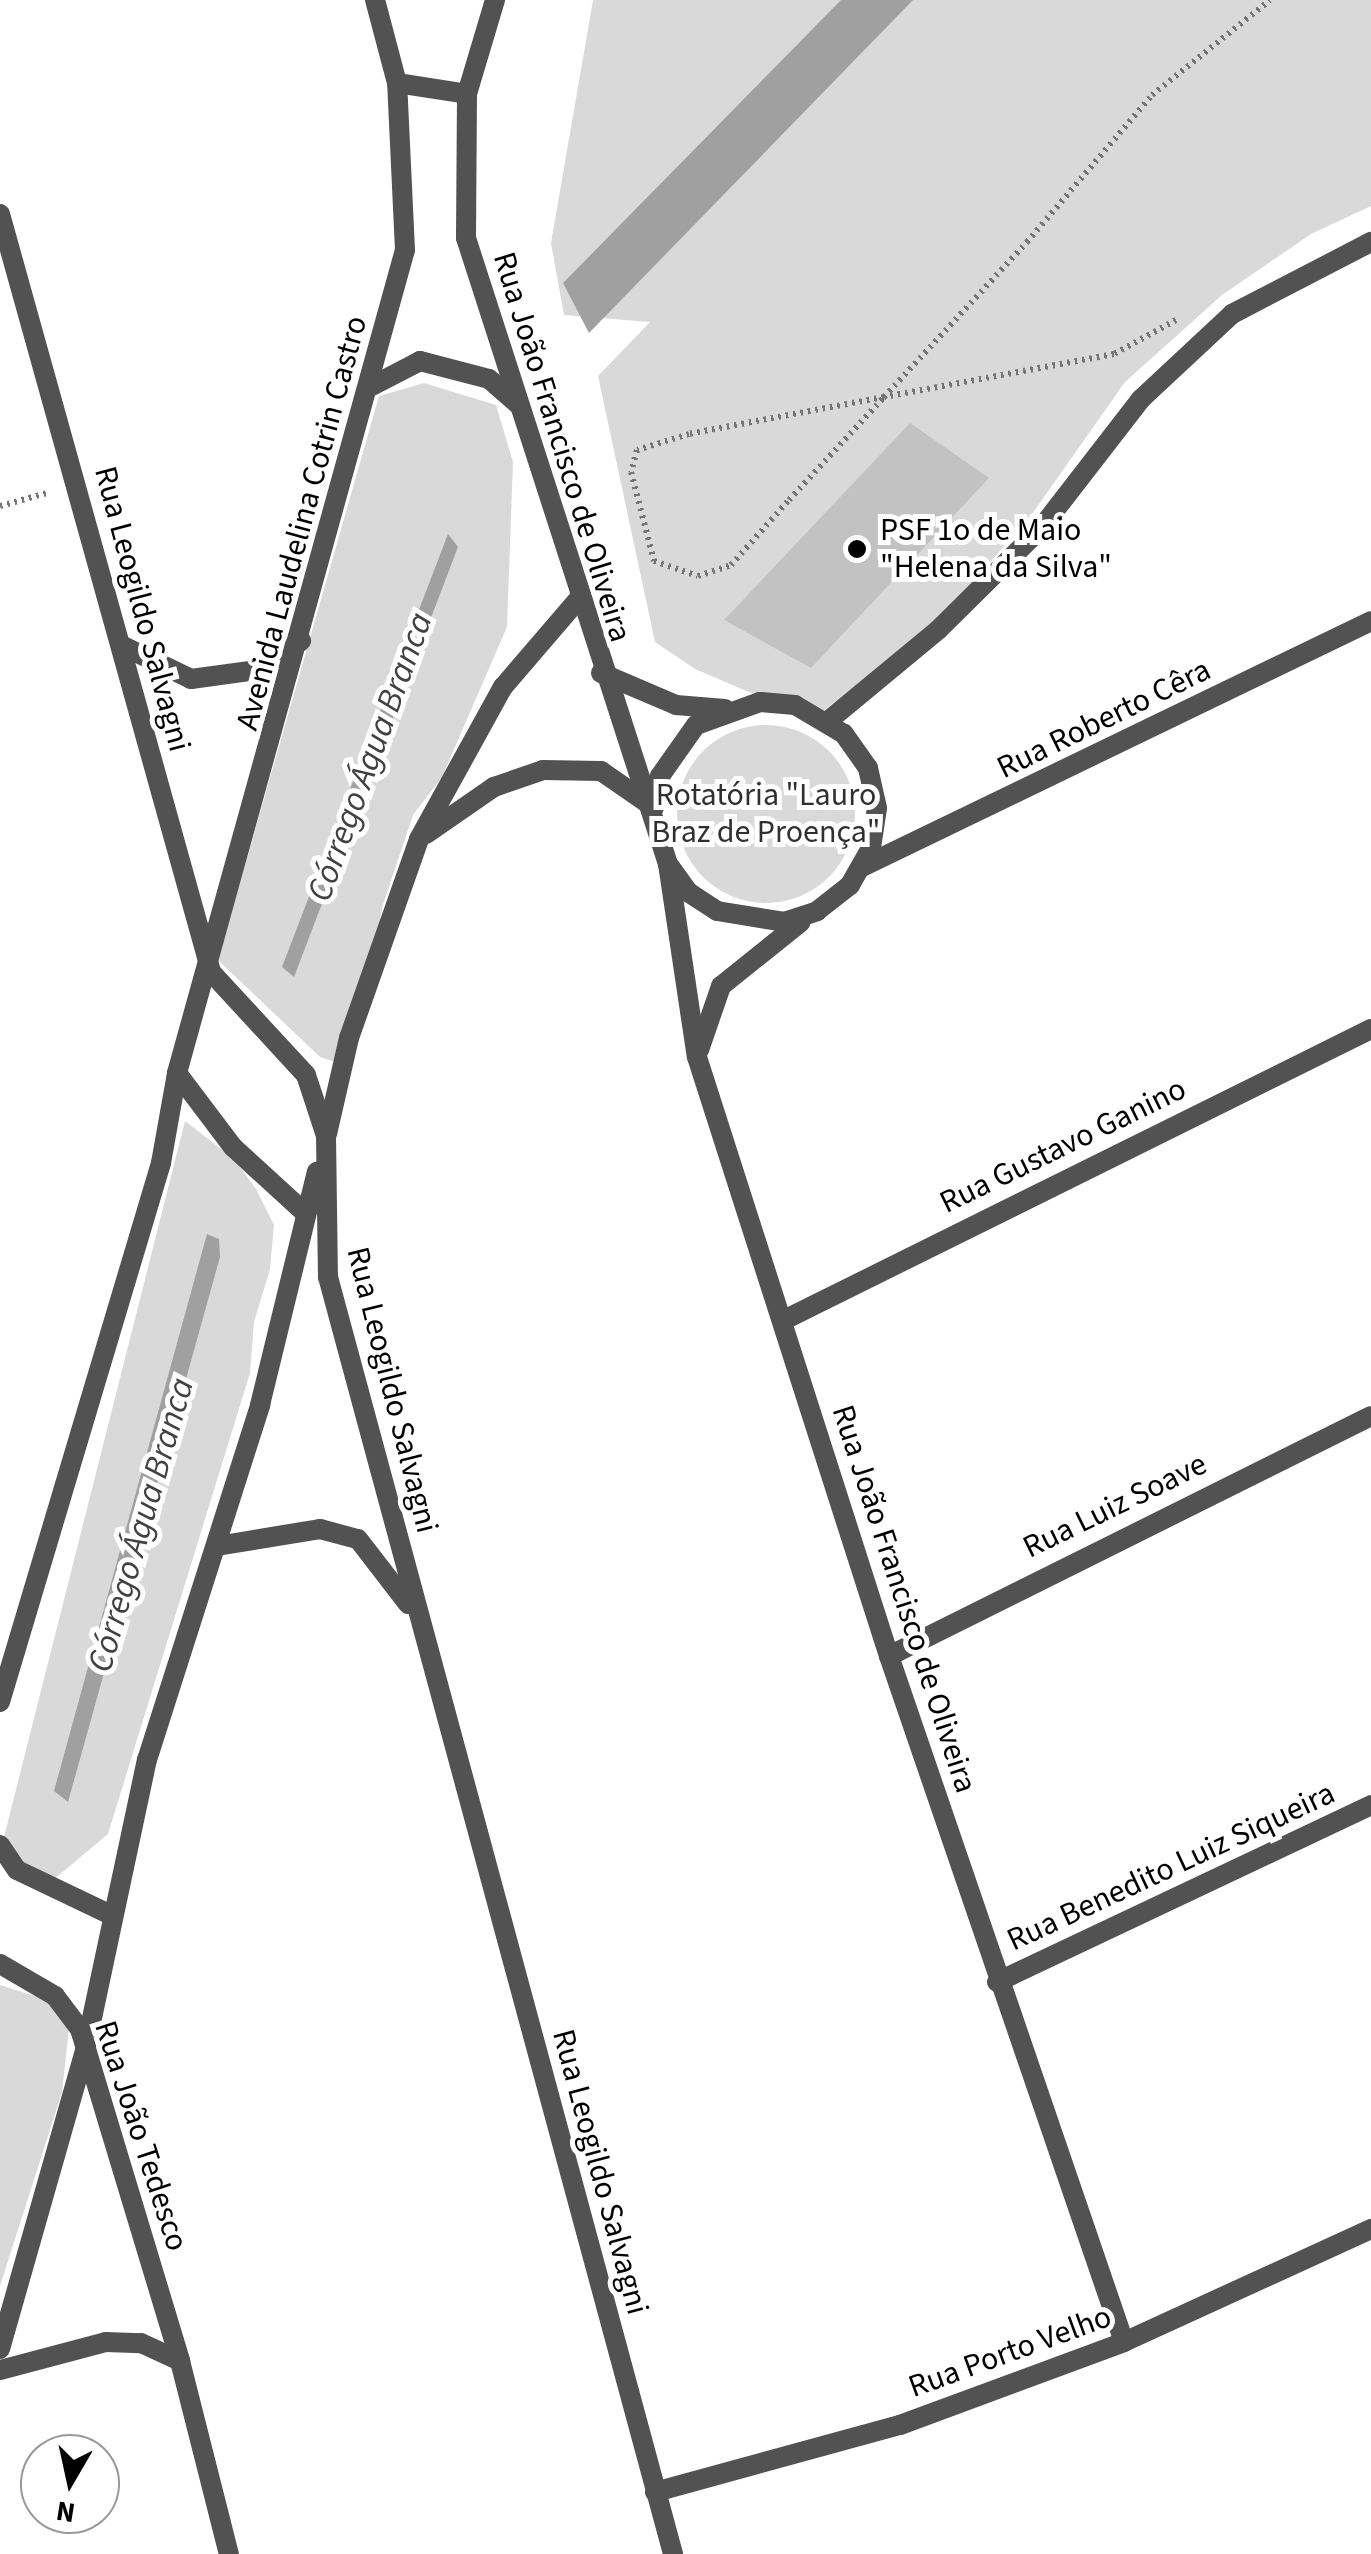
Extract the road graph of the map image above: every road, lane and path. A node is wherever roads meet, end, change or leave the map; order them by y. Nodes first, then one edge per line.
1 (375, 0) edge
2 (478, 0) edge
3 (495, 0) edge
4 (1270, 0) edge
5 (397, 83) junction
6 (467, 94) junction
7 (0, 214) edge
8 (1371, 242) edge
9 (1191, 312) dead end
10 (372, 386) junction
11 (884, 397) junction
12 (521, 407) junction
13 (78, 485) junction
14 (0, 506) edge
15 (580, 596) junction
16 (1371, 620) edge
17 (301, 642) junction
18 (121, 645) junction
19 (601, 673) junction
20 (724, 709) junction
21 (828, 720) junction
22 (654, 808) junction
23 (419, 839) junction
24 (668, 864) junction
25 (862, 867) junction
26 (817, 911) junction
27 (210, 972) junction
28 (1371, 1028) edge
29 (697, 1057) junction
30 (177, 1073) junction
31 (326, 1136) junction
32 (305, 1213) junction
33 (784, 1320) junction
34 (1371, 1416) edge
35 (217, 1546) junction
36 (419, 1622) junction
37 (888, 1656) junction
38 (0, 1702) edge
39 (1371, 1805) edge
40 (0, 1844) edge
41 (108, 1914) junction
42 (0, 1964) edge
43 (998, 1982) junction
44 (86, 2051) junction
45 (1371, 2229) edge
46 (1124, 2342) junction
47 (0, 2349) edge
48 (180, 2361) junction
49 (0, 2370) edge
50 (656, 2492) junction
51 (229, 2554) edge
52 (672, 2554) edge

1 - 5 street
2 - 3 street
3 - 6 street, Rua João Francisco de Oliveira
4 - 11 path
5 - 6 street
5 - 10 street, Avenida Laudelina Cotrin Castro
6 - 12 street, Rua João Francisco de Oliveira
7 - 13 street, Rua Leogildo Salvagni
8 - 21 street
9 - 11 path
10 - 12 street
10 - 17 street, Avenida Laudelina Cotrin Castro
11 - 11 path
12 - 15 street, Rua João Francisco de Oliveira
13 - 14 path
13 - 18 street, Rua Leogildo Salvagni
15 - 19 street, Rua João Francisco de Oliveira
15 - 23 street
16 - 25 street, Rua Roberto Cêra
17 - 18 street
17 - 27 street, Avenida Laudelina Cotrin Castro
18 - 27 street, Rua Leogildo Salvagni
19 - 20 street
19 - 22 street, Rua João Francisco de Oliveira
20 - 21 street
20 - 22 street
21 - 25 street
22 - 23 street
22 - 24 street
23 - 31 street
24 - 26 street
24 - 29 street, Rua João Francisco de Oliveira
25 - 26 street
26 - 29 street
27 - 30 street, Avenida Laudelina Cotrin Castro
27 - 31 street, Rua Leogildo Salvagni
28 - 33 street, Rua Gustavo Ganino
29 - 33 street, Rua João Francisco de Oliveira
30 - 32 street
30 - 38 street, Avenida Laudelina Cotrin Castro
31 - 32 street
31 - 36 street, Rua Leogildo Salvagni
32 - 35 street
33 - 37 street, Rua João Francisco de Oliveira
34 - 37 street, Rua Luiz Soave
35 - 36 street
35 - 41 street
36 - 50 street, Rua Leogildo Salvagni
37 - 43 street, Rua João Francisco de Oliveira
39 - 43 street, Rua Benedito Luiz Siqueira
40 - 41 street
41 - 44 street
42 - 44 street, Rua João Tedesco
43 - 46 street, Rua João Francisco de Oliveira
44 - 47 street
44 - 48 street, Rua João Tedesco
45 - 46 street, Rua Porto Velho
46 - 50 street, Rua Porto Velho
48 - 49 street
48 - 51 street, Rua João Tedesco
50 - 52 street, Rua Leogildo Salvagni

